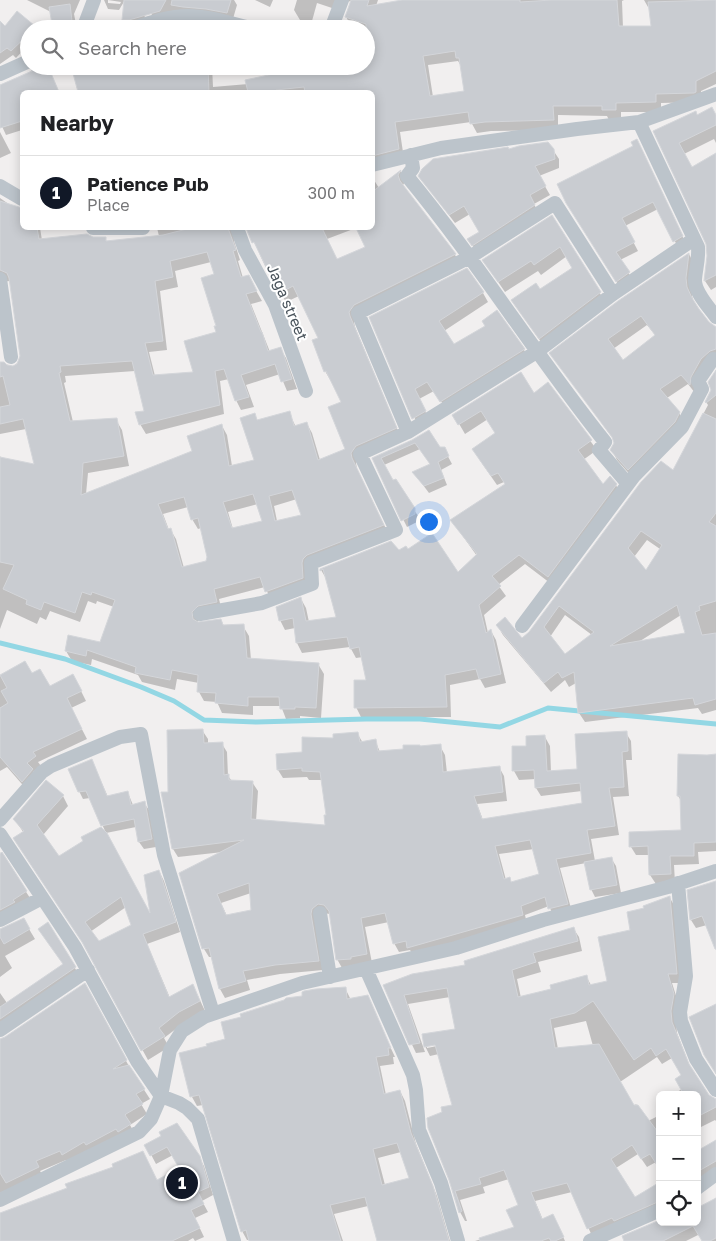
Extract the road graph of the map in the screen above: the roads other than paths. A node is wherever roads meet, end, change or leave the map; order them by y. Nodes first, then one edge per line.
1 (94, 0) edge
2 (342, 0) edge
3 (86, 20) edge
4 (160, 20) edge
5 (214, 20) edge
6 (334, 20) edge
7 (20, 65) edge
8 (0, 74) edge
9 (716, 94) edge
10 (639, 122) junction
11 (411, 155) junction
12 (375, 164) edge
13 (0, 186) edge
14 (20, 198) edge
15 (238, 230) edge
16 (694, 239) junction
17 (470, 257) junction
18 (0, 279) edge
19 (613, 294) junction
20 (716, 317) edge
21 (538, 351) junction
22 (11, 357) dead end
23 (716, 360) edge
24 (306, 391) dead end
25 (408, 432) junction
26 (628, 484) junction
27 (200, 614) dead end
28 (522, 626) dead end
29 (0, 820) edge
30 (0, 834) edge
31 (716, 871) edge
32 (678, 883) junction
33 (42, 898) junction
34 (320, 913) dead end
35 (0, 920) edge
36 (366, 969) junction
37 (88, 970) junction
38 (330, 977) junction
39 (213, 1013) junction
40 (0, 1030) edge
41 (716, 1090) edge
42 (161, 1096) junction
43 (716, 1174) edge
44 (701, 1185) edge
45 (0, 1199) edge
46 (656, 1212) edge
47 (234, 1241) edge
48 (458, 1241) edge
49 (590, 1241) edge

1 - 3 street
2 - 6 street
4 - 5 street
7 - 8 street
9 - 10 street
10 - 11 street
10 - 16 street
11 - 12 street
11 - 17 street
13 - 14 street
15 - 24 street, Jaga street
16 - 19 street
16 - 20 street
17 - 19 street
17 - 21 street
17 - 25 street
18 - 22 street
19 - 21 street
21 - 25 street
21 - 26 street
23 - 26 street
25 - 27 street
26 - 28 street
29 - 39 street
30 - 33 street
31 - 32 street
32 - 36 street
32 - 41 street
33 - 35 street
33 - 37 street
34 - 38 street
36 - 38 street
36 - 48 street
37 - 40 street
37 - 42 street
38 - 39 street
39 - 42 street
42 - 45 street
42 - 47 street
43 - 44 street
46 - 49 street

